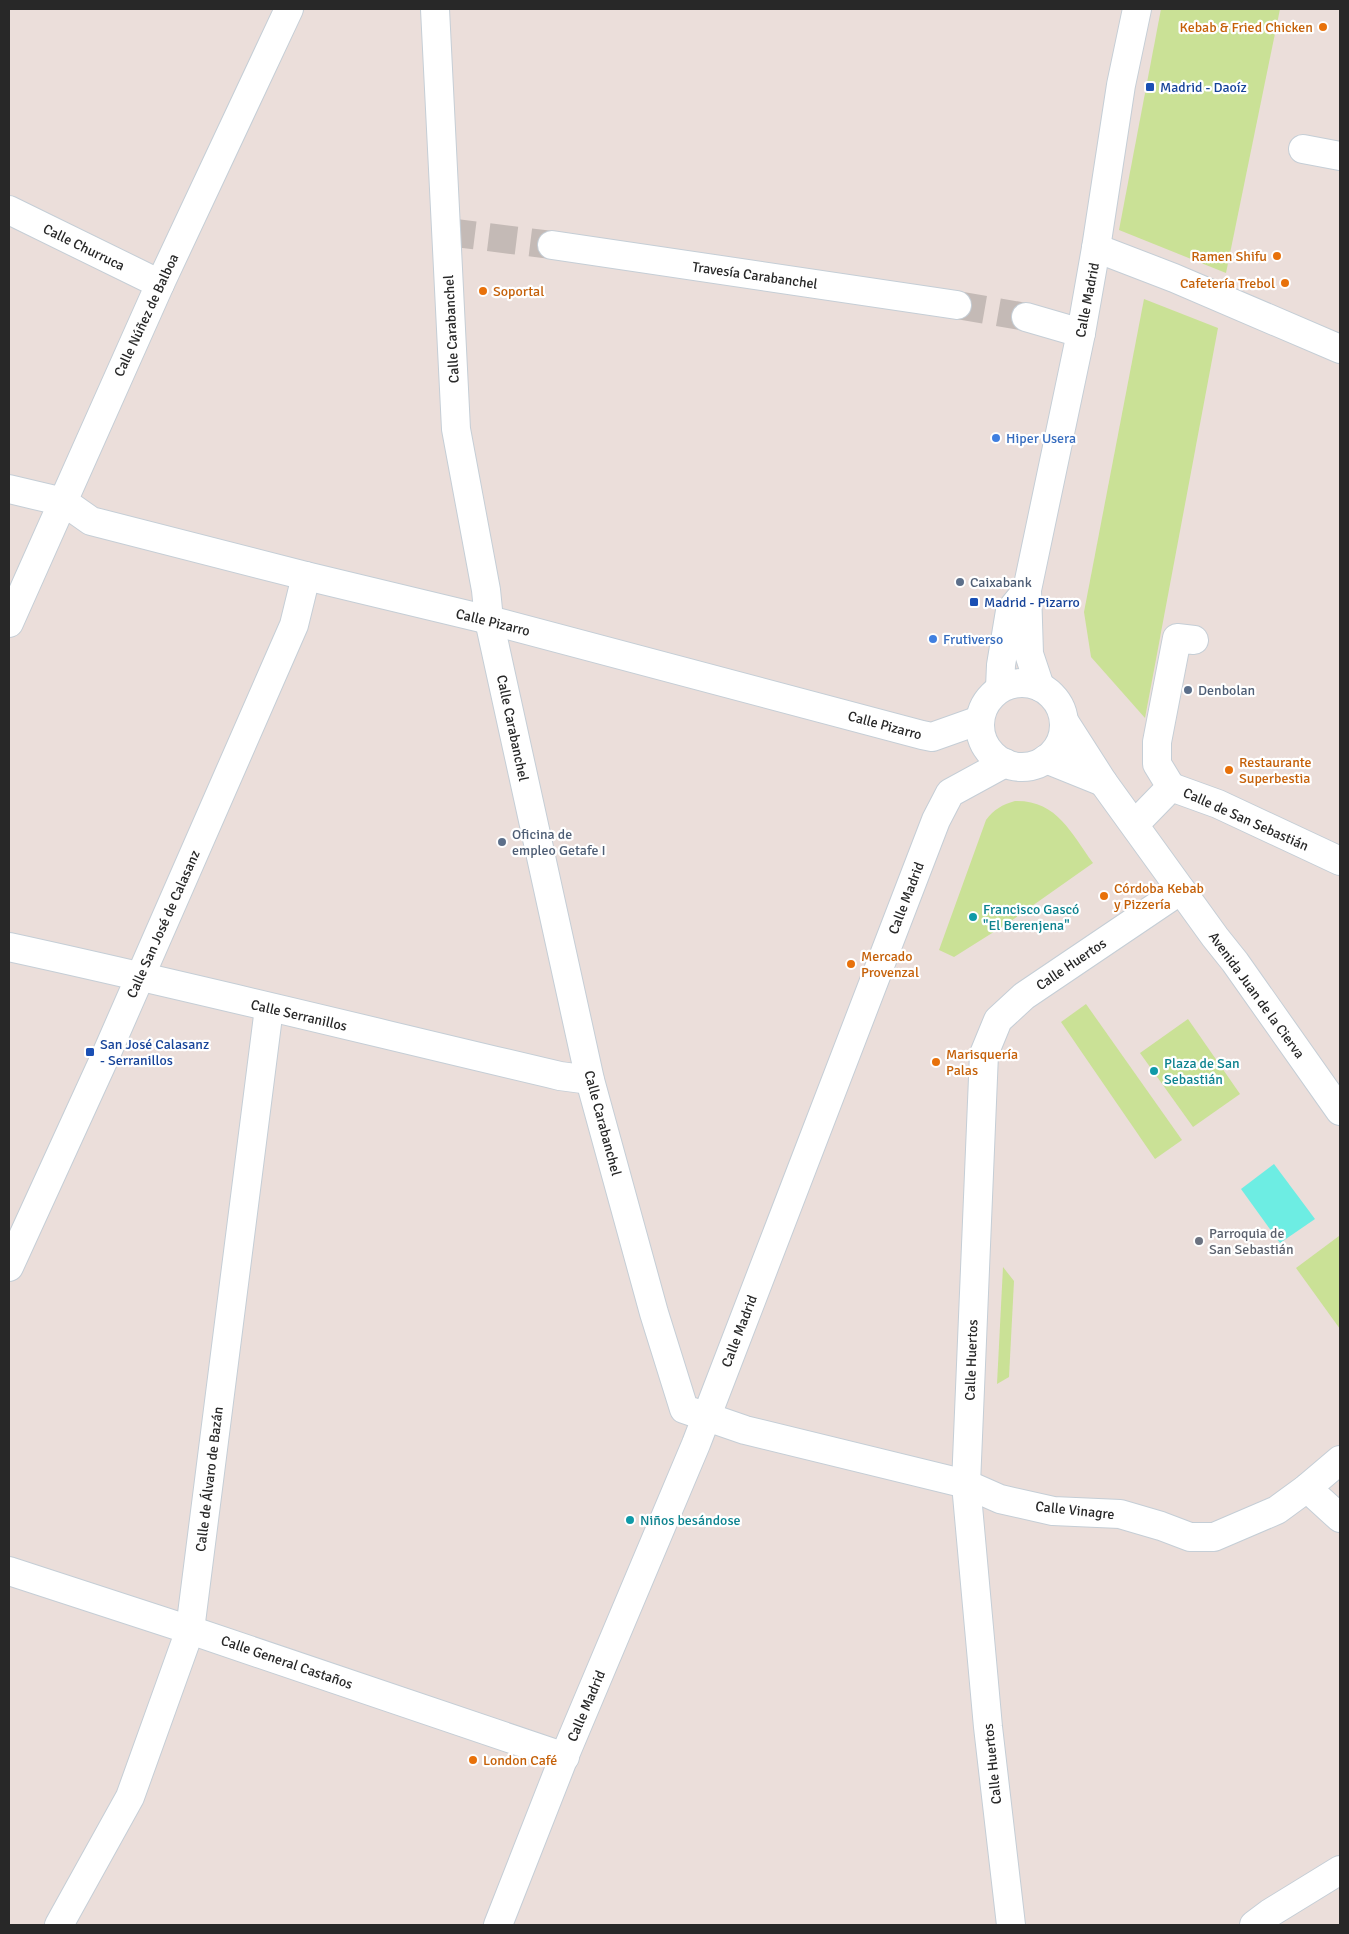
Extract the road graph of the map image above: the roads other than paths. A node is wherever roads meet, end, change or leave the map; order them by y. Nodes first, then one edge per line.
1 (289, 9) edge
2 (435, 9) edge
3 (1137, 9) edge
4 (1304, 149) dead end
5 (1340, 156) edge
6 (9, 210) edge
7 (552, 245) tunnel mouth
8 (1096, 248) junction
9 (160, 284) junction
10 (957, 305) tunnel mouth
11 (1026, 317) tunnel mouth
12 (1081, 333) junction
13 (1340, 349) edge
14 (9, 489) edge
15 (64, 502) junction
16 (306, 576) junction
17 (1027, 590) junction
18 (489, 620) junction
19 (9, 623) edge
20 (1194, 640) dead end
21 (1040, 687) junction
22 (1000, 688) junction
23 (980, 720) junction
24 (1064, 721) junction
25 (1046, 759) junction
26 (1005, 763) junction
27 (1103, 782) junction
28 (1172, 787) junction
29 (1135, 824) junction
30 (1340, 861) edge
31 (1181, 890) junction
32 (9, 947) edge
33 (141, 975) junction
34 (269, 1008) junction
35 (590, 1080) junction
36 (1340, 1111) edge
37 (9, 1267) edge
38 (706, 1416) junction
39 (1340, 1460) edge
40 (966, 1484) junction
41 (1307, 1488) junction
42 (1340, 1518) edge
43 (9, 1571) edge
44 (190, 1630) junction
45 (565, 1757) junction
46 (1340, 1870) edge
47 (59, 1925) edge
48 (498, 1925) edge
49 (1011, 1925) edge
50 (1254, 1925) edge

1 - 9 street, Calle Núñez de Balboa
2 - 18 street, Calle Carabanchel
3 - 8 street, Calle Madrid
4 - 5 street
6 - 9 street, Calle Churruca
7 - 10 street, Travesía Carabanchel
8 - 12 street, Calle Madrid
8 - 13 street
9 - 15 street, Calle Núñez de Balboa
11 - 12 street
12 - 17 street, Calle Madrid
14 - 15 street, Calle Pizarro
15 - 16 street, Calle Pizarro
15 - 19 street, Calle Núñez de Balboa
16 - 18 street, Calle Pizarro
16 - 33 street, Calle San José de Calasanz
17 - 21 street, Calle Madrid
17 - 22 street, Calle Madrid
18 - 23 street, Calle Pizarro
18 - 35 street, Calle Carabanchel
20 - 28 street
21 - 22 street
21 - 24 street
22 - 23 street
23 - 26 street
24 - 25 street
24 - 27 street, Avenida Juan de la Cierva
25 - 26 street
25 - 27 street
26 - 38 street, Calle Madrid
27 - 29 street, Avenida Juan de la Cierva
28 - 29 street, Calle de San Sebastián
28 - 30 street, Calle de San Sebastián
29 - 31 street, Avenida Juan de la Cierva
31 - 36 street, Avenida Juan de la Cierva
31 - 40 street, Calle Huertos
32 - 33 street, Calle Serranillos
33 - 34 street, Calle Serranillos
33 - 37 street, Calle San José de Calasanz
34 - 35 street, Calle Serranillos
34 - 44 street, Calle de Álvaro de Bazán
35 - 38 street, Calle Carabanchel
38 - 40 street, Calle Vinagre
38 - 45 street, Calle Madrid
39 - 41 street, Calle Vinagre
40 - 41 street, Calle Vinagre
40 - 49 street, Calle Huertos
41 - 42 street
43 - 44 street, Calle General Castaños
44 - 45 street, Calle General Castaños
44 - 47 street, Calle de Álvaro de Bazán
45 - 48 street, Calle Madrid
46 - 50 street

